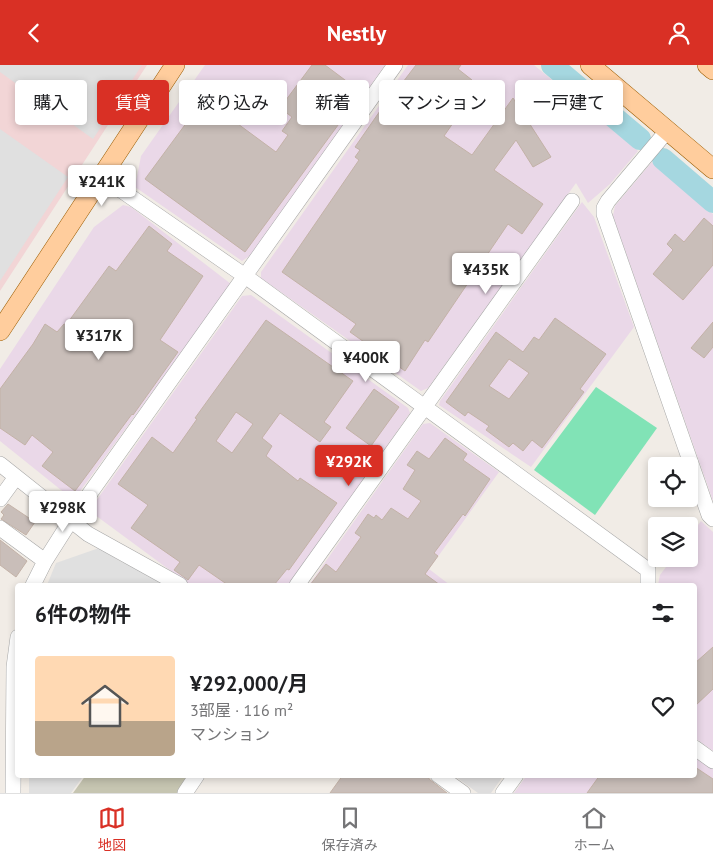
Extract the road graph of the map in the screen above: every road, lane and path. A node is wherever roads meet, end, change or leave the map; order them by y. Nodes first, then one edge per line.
1 (175, 65) edge
2 (395, 65) edge
3 (590, 65) edge
4 (707, 65) edge
5 (713, 70) edge
6 (667, 131) junction
7 (713, 169) edge
8 (102, 177) junction
9 (572, 201) dead end
10 (244, 276) junction
11 (0, 331) edge
12 (425, 407) junction
13 (0, 464) edge
14 (16, 477) junction
15 (0, 499) edge
16 (713, 519) edge
17 (70, 520) junction
18 (0, 528) edge
19 (45, 561) junction
20 (34, 583) edge
21 (177, 583) edge
22 (298, 583) edge
23 (648, 583) edge
24 (15, 660) edge
25 (697, 749) edge
26 (713, 761) edge
27 (196, 778) edge
28 (442, 778) edge
29 (514, 778) edge
30 (14, 793) edge
31 (184, 793) edge
32 (463, 793) edge
33 (503, 793) edge

1 - 8 main road
2 - 10 street
3 - 6 main road
4 - 5 main road
6 - 7 main road
6 - 16 street
8 - 10 street
8 - 11 main road
9 - 12 street
10 - 12 street
10 - 17 street
12 - 22 street
12 - 23 street
13 - 14 street
14 - 15 street
14 - 17 street
17 - 19 street
17 - 21 street
18 - 19 street
19 - 20 street
24 - 30 street
25 - 26 street
27 - 31 street
28 - 32 street
29 - 33 street

